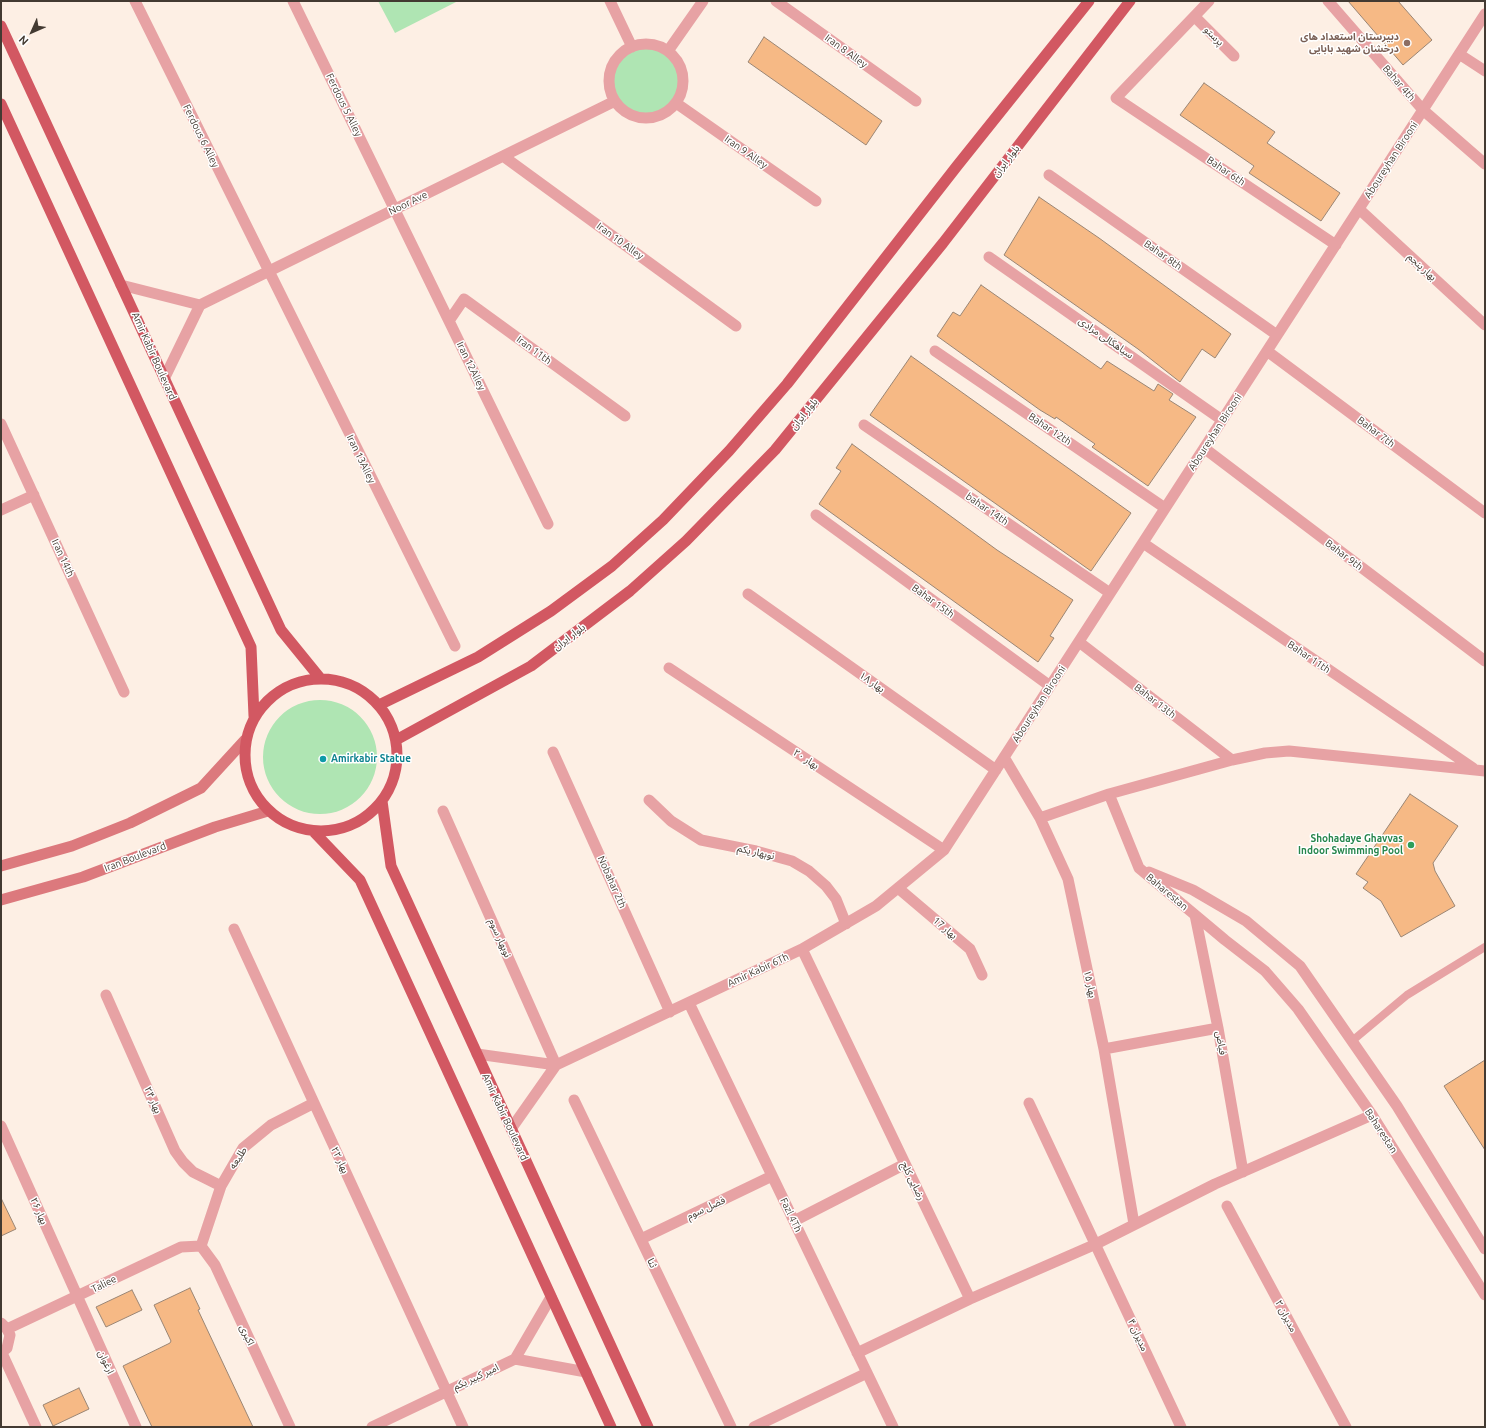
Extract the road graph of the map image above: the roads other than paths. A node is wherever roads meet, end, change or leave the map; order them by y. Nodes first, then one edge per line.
1 (135, 1) edge
2 (293, 1) edge
3 (610, 1) edge
4 (703, 1) edge
5 (776, 1) edge
6 (1089, 1) edge
7 (1130, 1) edge
8 (1209, 1) edge
9 (1328, 1) edge
10 (1485, 14) edge
11 (1195, 17) junction
12 (1, 26) edge
13 (632, 47) junction
14 (668, 51) junction
15 (1459, 54) junction
16 (1234, 56) dead end
17 (1485, 71) edge
18 (615, 101) junction
19 (916, 102) dead end
20 (676, 103) junction
21 (1, 104) edge
22 (1423, 110) junction
23 (504, 156) junction
24 (1485, 164) edge
25 (1049, 175) dead end
26 (816, 201) dead end
27 (1359, 209) junction
28 (395, 210) junction
29 (1336, 244) junction
30 (989, 257) dead end
31 (268, 272) junction
32 (121, 285) junction
33 (200, 305) junction
34 (449, 321) junction
35 (1485, 325) edge
36 (736, 326) dead end
37 (1277, 335) junction
38 (935, 351) dead end
39 (1267, 351) junction
40 (164, 379) junction
41 (625, 416) dead end
42 (1222, 420) junction
43 (1, 424) edge
44 (864, 425) dead end
45 (1204, 448) junction
46 (34, 495) junction
47 (1165, 508) junction
48 (1, 510) edge
49 (1485, 513) edge
50 (816, 515) dead end
51 (548, 524) dead end
52 (1143, 543) junction
53 (1110, 593) junction
54 (748, 594) dead end
55 (1078, 642) junction
56 (455, 646) dead end
57 (1485, 661) edge
58 (669, 668) dead end
59 (320, 678) junction
60 (1050, 686) junction
61 (124, 692) dead end
62 (379, 705) junction
63 (254, 716) junction
64 (245, 740) junction
65 (396, 740) junction
66 (553, 752) dead end
67 (1004, 757) junction
68 (1232, 760) junction
69 (996, 770) junction
70 (1480, 771) edge
71 (1109, 794) junction
72 (649, 800) dead end
73 (382, 802) junction
74 (268, 811) junction
75 (443, 811) dead end
76 (1040, 818) junction
77 (314, 832) junction
78 (944, 850) junction
79 (1, 866) edge
80 (1139, 868) junction
81 (898, 888) junction
82 (1, 900) edge
83 (1195, 915) junction
84 (846, 924) junction
85 (234, 929) dead end
86 (1485, 947) edge
87 (802, 949) junction
88 (982, 975) dead end
89 (106, 995) dead end
90 (689, 1003) junction
91 (670, 1012) junction
92 (1218, 1028) junction
93 (1352, 1041) junction
94 (1104, 1048) junction
95 (477, 1054) junction
96 (556, 1065) junction
97 (574, 1100) dead end
98 (314, 1104) junction
99 (1029, 1104) dead end
100 (1372, 1115) junction
101 (1, 1126) edge
102 (511, 1129) junction
103 (905, 1164) junction
104 (1244, 1172) junction
105 (772, 1176) junction
106 (222, 1186) junction
107 (1226, 1206) dead end
108 (794, 1221) junction
109 (1134, 1224) junction
110 (640, 1239) junction
111 (1096, 1244) junction
112 (202, 1246) junction
113 (1485, 1249) edge
114 (1485, 1295) edge
115 (76, 1297) junction
116 (551, 1297) junction
117 (970, 1299) junction
118 (4, 1326) edge
119 (1, 1353) edge
120 (857, 1353) junction
121 (515, 1359) junction
122 (586, 1372) junction
123 (867, 1373) junction
124 (447, 1391) junction
125 (36, 1427) edge
126 (136, 1427) edge
127 (290, 1427) edge
128 (372, 1427) edge
129 (463, 1427) edge
130 (611, 1427) edge
131 (648, 1427) edge
132 (731, 1427) edge
133 (754, 1427) edge
134 (892, 1427) edge
135 (1181, 1427) edge
136 (1346, 1427) edge

1 - 31 street, Ferdous 6 Alley
2 - 28 street, Ferdous 5 Alley
3 - 13 street
4 - 14 street
5 - 19 street, Iran 8 Alley
6 - 62 main road
7 - 65 main road, بلوار ایران
8 - 11 street
9 - 22 street, Bahar 4th
10 - 15 street, Aboureyhan Birooni
11 - 16 street, پرستو
11 - 29 street, Bahar 6th
12 - 32 main road, Amir Kabir Boulevard
13 - 14 street
13 - 18 street
14 - 20 street
15 - 17 street
15 - 22 street, Aboureyhan Birooni
18 - 20 street
18 - 23 street, Noor Ave
20 - 26 street, Iran 9 Alley
21 - 63 main road
22 - 24 street, Bahar 4th
22 - 27 street, Aboureyhan Birooni
23 - 28 street, Noor Ave
23 - 36 street, Iran 10 Alley
25 - 37 street, Bahar 8th
27 - 29 street, Aboureyhan Birooni
27 - 35 street, بهار پنجم
28 - 31 street, Noor Ave
28 - 34 street, Iran 12Alley
29 - 37 street, Aboureyhan Birooni
30 - 42 street, سیاهکالی مرادی
31 - 33 street, Noor Ave
31 - 56 street, Iran 13Alley
32 - 33 street
32 - 40 main road, Amir Kabir Boulevard
33 - 40 street
34 - 41 street, Iran 11th
34 - 51 street, Iran 12Alley
37 - 39 street, Aboureyhan Birooni
38 - 47 street, Bahar 12th
39 - 42 street, Aboureyhan Birooni
39 - 49 street, Bahar 7th
40 - 59 main road, Amir Kabir Boulevard
42 - 45 street, Aboureyhan Birooni
43 - 46 street, Iran 14th
44 - 53 street, bahar 14th
45 - 47 street, Aboureyhan Birooni
45 - 57 street, Bahar 9th
46 - 48 street
46 - 61 street, Iran 14th
47 - 52 street, Aboureyhan Birooni
50 - 60 street, Bahar 15th
52 - 53 street, Aboureyhan Birooni
52 - 70 street, Bahar 11th
53 - 55 street, Aboureyhan Birooni
54 - 69 street, بهار ۱۸
55 - 60 street, Aboureyhan Birooni
55 - 68 street, Bahar 13th
58 - 78 street, بهار ۲۰
59 - 62 main road
59 - 63 main road
60 - 67 street, Aboureyhan Birooni
62 - 65 main road
63 - 64 main road
64 - 74 main road
64 - 79 main road
65 - 73 main road
66 - 91 street, Nobahar 2th
67 - 69 street, Aboureyhan Birooni
67 - 76 street, بهار ۱۵
68 - 70 street
68 - 71 street
69 - 78 street, Aboureyhan Birooni
71 - 76 street
71 - 80 street
72 - 84 street, نوبهار یکم
73 - 77 main road
73 - 95 main road, Amir Kabir Boulevard
74 - 77 main road
74 - 82 main road, Iran Boulevard
75 - 96 street, نوبهار سوم
76 - 94 street, بهار ۱۵
77 - 116 main road
78 - 81 street, Amir Kabir 6Th
80 - 83 street, Baharestan
80 - 93 street, Baharestan
81 - 84 street, Amir Kabir 6Th
81 - 88 street, بهار 17
83 - 92 street, فیاض
83 - 100 street, Baharestan
84 - 87 street, Amir Kabir 6Th
85 - 98 street, بهار ۲۲
86 - 93 lane
87 - 90 street, Amir Kabir 6Th
87 - 103 street, رضایی کلج
89 - 106 street, بهار ۲۴
90 - 91 street, Amir Kabir 6Th
90 - 105 street, Fazl 4Th
91 - 96 street, Amir Kabir 6Th
92 - 94 street
92 - 104 street, فیاض
93 - 113 street, Baharestan
94 - 109 street, بهار ۱۵
95 - 96 street
95 - 102 main road, Amir Kabir Boulevard
96 - 102 street
97 - 110 street, ثنا
98 - 106 street, طلیعه
98 - 124 street, بهار ۲۲
99 - 111 street, مدیران ۴
100 - 104 street
100 - 114 street, Baharestan
101 - 115 street, بهار ۲۶
102 - 131 main road, Amir Kabir Boulevard
103 - 108 street
103 - 117 street, رضایی کلج
104 - 109 street
105 - 108 street, Fazl 4Th
105 - 110 street, فضل سوم
106 - 112 street, طلیعه
107 - 136 street, مدیران ۲
108 - 120 street, Fazl 4Th
109 - 111 street
110 - 132 street, ثنا
111 - 117 street
111 - 135 street, مدیران ۴
112 - 115 street, Taliee
112 - 127 street, اکبری
115 - 118 street, Taliee
115 - 126 street, ارغوان
116 - 121 street
116 - 122 main road
117 - 120 street
118 - 119 street
119 - 125 street
120 - 123 street, Fazl 4Th
121 - 122 street
121 - 124 street, امیر کبیر یکم
122 - 130 main road
123 - 133 street
123 - 134 street, Fazl 4Th
124 - 128 street, امیر کبیر یکم
124 - 129 street, بهار ۲۲

